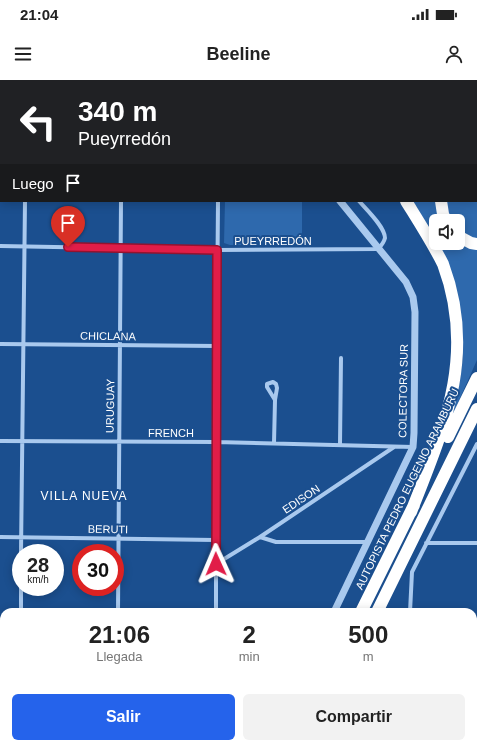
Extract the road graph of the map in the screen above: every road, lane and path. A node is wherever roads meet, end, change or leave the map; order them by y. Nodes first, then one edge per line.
1 (24, 202) edge
2 (121, 202) edge
3 (218, 202) edge
4 (341, 202) edge
5 (360, 202) edge
6 (407, 202) edge
7 (442, 202) edge
8 (443, 214) edge
9 (465, 240) edge
10 (477, 244) edge
11 (0, 246) edge
12 (24, 247) junction
13 (121, 249) junction
14 (378, 249) junction
15 (217, 250) junction
16 (0, 344) edge
17 (23, 344) junction
18 (120, 345) junction
19 (217, 346) junction
20 (341, 358) dead end
21 (477, 378) edge
22 (275, 400) dead end
23 (477, 409) edge
24 (0, 441) edge
25 (22, 441) junction
26 (119, 441) junction
27 (216, 442) junction
28 (274, 443) junction
29 (340, 444) junction
30 (477, 445) edge
31 (394, 447) junction
32 (413, 447) junction
33 (411, 512) junction
34 (0, 537) edge
35 (260, 537) junction
36 (21, 538) junction
37 (118, 538) junction
38 (215, 540) junction
39 (367, 542) junction
40 (426, 543) junction
41 (477, 543) edge
42 (21, 544) edge
43 (216, 564) junction
44 (21, 596) edge
45 (21, 608) edge
46 (118, 608) edge
47 (216, 608) edge
48 (336, 608) edge
49 (363, 608) edge
50 (379, 608) edge
51 (410, 608) edge

1 - 12 street
2 - 13 street, URUGUAY
3 - 15 street
4 - 14 street, COLECTORA SUR
5 - 14 street
6 - 33 highway
7 - 8 highway
9 - 10 highway
11 - 12 street, PUEYRREDÓN
12 - 13 street, PUEYRREDÓN
12 - 17 street
13 - 15 street, PUEYRREDÓN
13 - 18 street, URUGUAY
14 - 15 street, PUEYRREDÓN
14 - 32 street, COLECTORA SUR
15 - 19 street
16 - 17 street, CHICLANA
17 - 18 street, CHICLANA
17 - 25 street
18 - 19 street, CHICLANA
18 - 26 street, URUGUAY
19 - 27 street
20 - 29 street
21 - 33 highway, AUTOPISTA PEDRO EUGENIO ARAMBURU
22 - 28 street
23 - 50 highway
24 - 25 street, FRENCH
25 - 26 street, FRENCH
25 - 36 street
26 - 27 street, FRENCH
26 - 37 street, URUGUAY
27 - 28 street, FRENCH
27 - 38 street
28 - 29 street, FRENCH
29 - 31 street, FRENCH
30 - 40 street
31 - 32 street, FRENCH
31 - 35 street, EDISON
32 - 39 street, COLECTORA SUR
33 - 49 highway, AUTOPISTA PEDRO EUGENIO ARAMBURU
34 - 36 street, BERUTI
35 - 39 street
35 - 43 street, EDISON
36 - 37 street, BERUTI
36 - 42 street
37 - 38 street, BERUTI
37 - 46 street, URUGUAY
38 - 43 street
39 - 48 street, COLECTORA SUR
40 - 41 street
40 - 51 street
43 - 47 street
44 - 45 street

